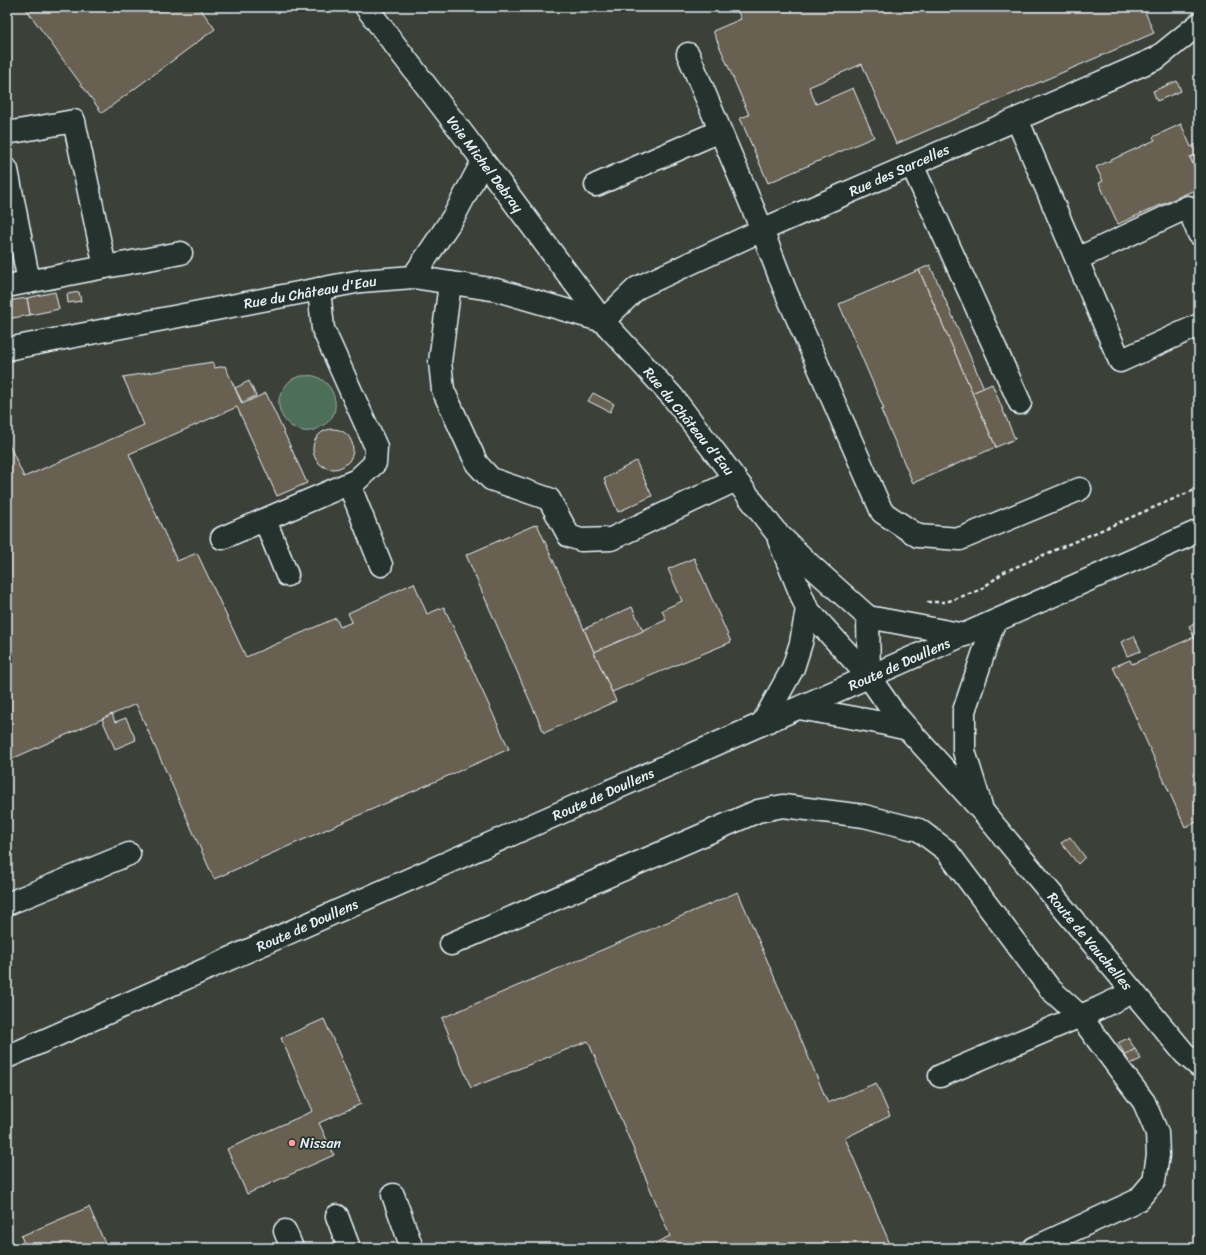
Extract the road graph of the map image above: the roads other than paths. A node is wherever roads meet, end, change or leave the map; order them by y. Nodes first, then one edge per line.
1 (366, 7) edge
2 (1199, 24) edge
3 (688, 54) dead end
4 (1017, 119) junction
5 (720, 131) junction
6 (7, 133) edge
7 (483, 161) junction
8 (912, 165) junction
9 (7, 170) edge
10 (596, 185) dead end
11 (762, 230) junction
12 (1199, 234) edge
13 (181, 253) dead end
14 (1077, 260) junction
15 (105, 267) junction
16 (413, 278) junction
17 (29, 282) junction
18 (450, 283) junction
19 (7, 286) edge
20 (319, 289) junction
21 (603, 321) junction
22 (1199, 325) edge
23 (7, 349) edge
24 (1020, 402) dead end
25 (736, 480) junction
26 (349, 484) junction
27 (1080, 489) dead end
28 (265, 520) junction
29 (775, 531) junction
30 (1199, 531) edge
31 (222, 538) dead end
32 (381, 565) dead end
33 (288, 575) dead end
34 (807, 610) junction
35 (868, 617) junction
36 (994, 622) junction
37 (965, 635) junction
38 (869, 677) junction
39 (799, 708) junction
40 (762, 724) junction
41 (908, 730) junction
42 (984, 813) junction
43 (129, 854) dead end
44 (7, 904) edge
45 (451, 944) dead end
46 (1133, 992) junction
47 (1080, 1016) junction
48 (7, 1057) edge
49 (1199, 1066) edge
50 (940, 1076) dead end
51 (393, 1195) dead end
52 (336, 1216) dead end
53 (349, 1248) edge
54 (412, 1248) edge
55 (1034, 1248) edge

1 - 7 street, Voie Michel Debray
2 - 4 street, Rue des Sarcelles
3 - 5 street
4 - 8 street, Rue des Sarcelles
4 - 14 street
5 - 10 street
5 - 11 street
6 - 15 street
7 - 16 street
7 - 21 street, Voie Michel Debray
8 - 11 street, Rue des Sarcelles
8 - 24 street
9 - 17 street
11 - 21 street, Rue des Sarcelles
11 - 27 street
12 - 14 street
13 - 15 street
14 - 22 street
15 - 17 street
16 - 18 street, Rue du Château d'Eau
16 - 20 street, Rue du Château d'Eau
17 - 19 street
18 - 21 street, Rue du Château d'Eau
18 - 25 street
20 - 23 street, Rue du Château d'Eau
20 - 26 street
21 - 25 street, Rue du Château d'Eau
25 - 29 street, Rue du Château d'Eau
26 - 28 street
26 - 32 street
28 - 31 street
28 - 33 street
29 - 34 street, Rue du Château d'Eau
29 - 35 street, Rue du Château d'Eau
30 - 36 street, Route de Doullens
34 - 38 street, Rue du Château d'Eau
34 - 40 street
35 - 37 street
35 - 38 street
36 - 37 street, Route de Doullens
36 - 42 street, Route de Vauchelles
37 - 38 street, Route de Doullens
38 - 39 street, Route de Doullens
38 - 41 street, Route de Vauchelles
39 - 40 street, Route de Doullens
39 - 41 street
40 - 48 street, Route de Doullens
41 - 42 street, Route de Vauchelles
42 - 46 street, Route de Vauchelles
43 - 44 street
45 - 47 street
46 - 47 street
46 - 49 street, Route de Vauchelles
47 - 50 street
47 - 55 street
51 - 54 street
52 - 53 street

